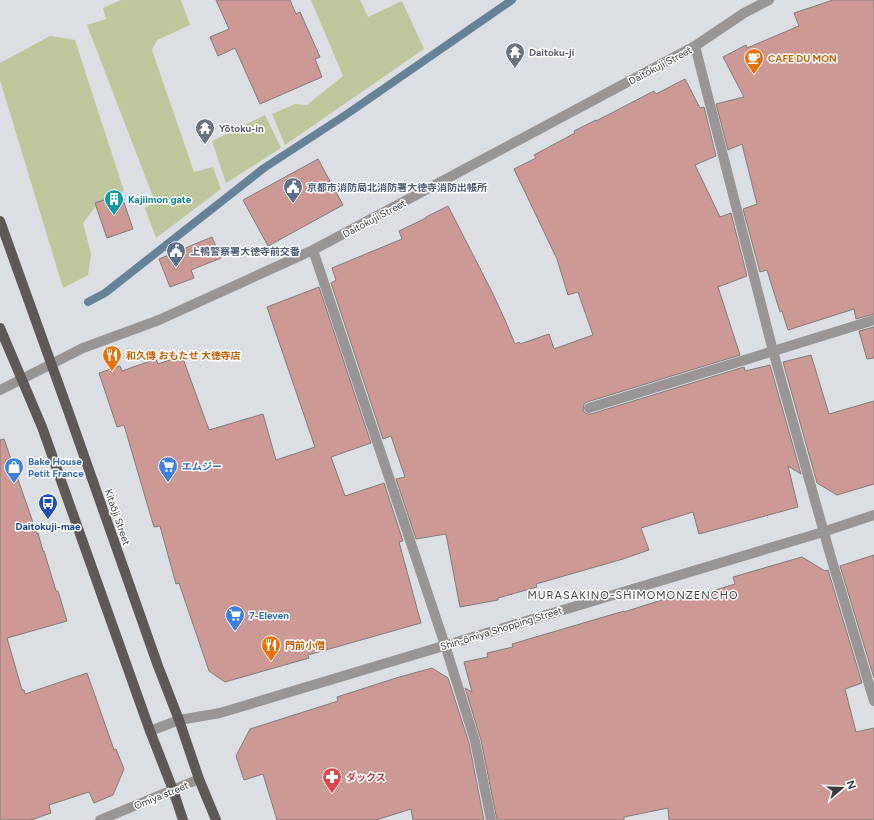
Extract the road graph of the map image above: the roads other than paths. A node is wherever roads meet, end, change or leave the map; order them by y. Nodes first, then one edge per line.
1 (770, 0) edge
2 (695, 46) junction
3 (0, 222) edge
4 (313, 250) junction
5 (874, 320) edge
6 (0, 328) edge
7 (773, 351) junction
8 (51, 364) junction
9 (22, 379) junction
10 (0, 390) edge
11 (589, 408) dead end
12 (874, 515) edge
13 (823, 532) junction
14 (445, 645) junction
15 (874, 701) edge
16 (179, 720) junction
17 (150, 731) junction
18 (199, 780) junction
19 (173, 790) junction
20 (100, 820) edge
21 (183, 820) edge
22 (216, 820) edge
23 (491, 820) edge

1 - 2 street, Daitokuji Street
2 - 4 street, Daitokuji Street
2 - 7 street
3 - 8 main road, Kitaōji Street
4 - 8 street, Daitokuji Street
4 - 14 street
5 - 7 street
6 - 9 main road
7 - 11 street
7 - 13 street
8 - 9 street, Daitokuji Street
8 - 16 main road, Kitaōji Street
9 - 10 street, Daitokuji Street
9 - 17 main road
12 - 13 street, Shin-ōmiya Shopping Street
13 - 14 street, Shin-ōmiya Shopping Street
13 - 15 street
14 - 16 street, Shin-ōmiya Shopping Street
14 - 23 street
16 - 17 street, Shin-ōmiya Shopping Street
16 - 18 main road, Kitaōji Street
17 - 19 main road
18 - 19 street, Omiya street
18 - 22 main road, Kitaōji Street
19 - 20 street, Omiya street
19 - 21 main road

